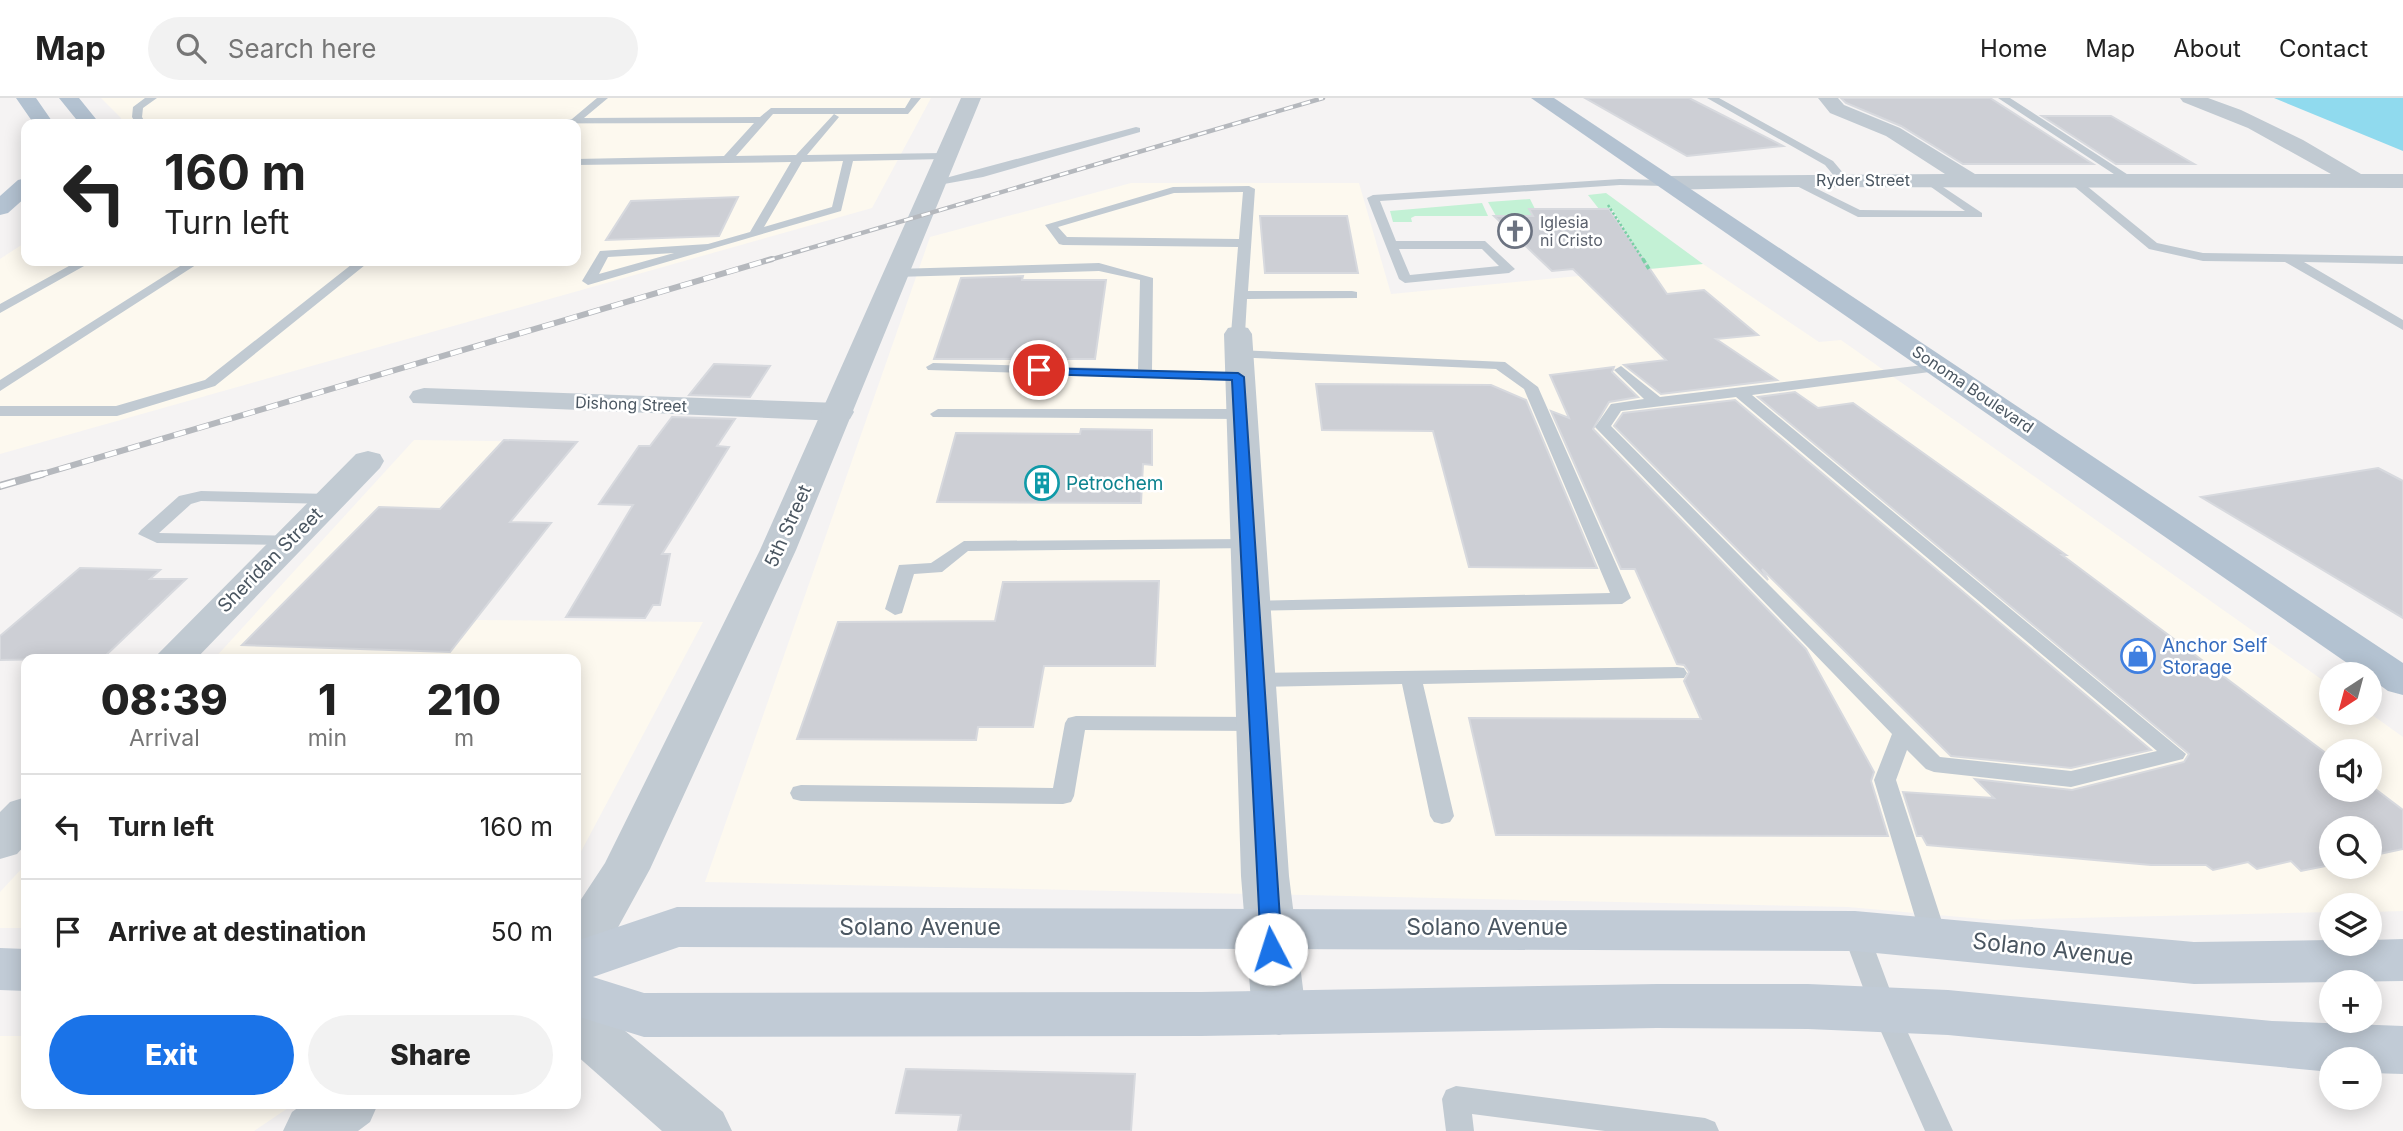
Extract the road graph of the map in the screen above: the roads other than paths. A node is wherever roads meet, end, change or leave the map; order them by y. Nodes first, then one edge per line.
1 (26, 98) edge
2 (69, 98) edge
3 (152, 98) edge
4 (603, 98) edge
5 (783, 98) edge
6 (916, 98) edge
7 (971, 98) edge
8 (1541, 98) edge
9 (1712, 98) edge
10 (1828, 98) edge
11 (2003, 98) edge
12 (2190, 98) edge
13 (771, 111) junction
14 (834, 117) dead end
15 (41, 119) edge
16 (86, 119) edge
17 (138, 119) edge
18 (577, 119) edge
19 (763, 120) junction
20 (581, 123) edge
21 (1136, 130) dead end
22 (849, 158) junction
23 (798, 159) junction
24 (727, 160) junction
25 (581, 162) edge
26 (939, 170) junction
27 (1791, 180) junction
28 (1843, 180) junction
29 (1928, 180) junction
30 (1970, 180) junction
31 (2073, 180) junction
32 (2130, 180) junction
33 (2355, 180) junction
34 (2403, 181) edge
35 (1666, 183) junction
36 (21, 195) edge
37 (9, 220) edge
38 (754, 235) junction
39 (1245, 243) junction
40 (1392, 245) junction
41 (712, 247) junction
42 (2288, 258) junction
43 (2403, 260) edge
44 (78, 266) edge
45 (188, 266) edge
46 (357, 266) edge
47 (895, 273) junction
48 (1241, 295) junction
49 (1352, 295) dead end
50 (0, 309) edge
51 (2403, 326) edge
52 (1940, 366) junction
53 (933, 367) dead end
54 (1238, 370) junction
55 (1621, 370) dead end
56 (1145, 374) junction
57 (0, 387) edge
58 (1738, 391) junction
59 (424, 397) dead end
60 (1656, 402) junction
61 (0, 411) edge
62 (839, 412) junction
63 (938, 414) dead end
64 (368, 461) dead end
65 (330, 499) junction
66 (290, 540) junction
67 (1247, 544) junction
68 (1251, 607) junction
69 (895, 608) dead end
70 (178, 654) edge
71 (1677, 673) dead end
72 (1411, 677) junction
73 (1255, 680) junction
74 (2403, 682) edge
75 (1257, 724) junction
76 (1903, 732) junction
77 (801, 793) dead end
78 (1442, 816) dead end
79 (21, 819) edge
80 (0, 842) edge
81 (1269, 927) junction
82 (1855, 931) junction
83 (581, 932) edge
84 (1934, 937) junction
85 (581, 960) edge
86 (2403, 960) edge
87 (0, 969) edge
88 (21, 970) edge
89 (581, 996) edge
90 (1884, 1009) junction
91 (1279, 1013) junction
92 (581, 1026) edge
93 (2403, 1050) edge
94 (343, 1109) edge
95 (312, 1131) edge
96 (703, 1131) edge
97 (1460, 1131) edge
98 (1705, 1131) edge
99 (1939, 1131) edge

1 - 15 main road
2 - 16 main road
3 - 17 lane
4 - 18 lane
5 - 13 lane
6 - 13 lane
7 - 26 street, 5th Street
8 - 35 main road, Sonoma Boulevard
9 - 28 lane
10 - 30 street
11 - 32 lane
12 - 33 street
13 - 19 lane
14 - 23 lane
19 - 20 lane
19 - 24 lane
21 - 26 lane
22 - 23 lane
22 - 26 lane
22 - 38 lane
23 - 24 lane
23 - 38 lane
24 - 25 lane
26 - 47 street, 5th Street
27 - 28 street, Ryder Street
27 - 29 lane
27 - 35 street, Ryder Street
28 - 29 street, Ryder Street
29 - 30 street, Ryder Street
30 - 31 street, Ryder Street
31 - 32 street, Ryder Street
31 - 42 lane
32 - 33 street, Ryder Street
33 - 34 street, Ryder Street
35 - 40 lane, Ryder Street
35 - 52 main road, Sonoma Boulevard
36 - 37 main road
38 - 41 lane
39 - 39 lane
39 - 48 lane
40 - 40 lane, Ryder Street
41 - 41 lane
42 - 43 lane
42 - 51 lane
44 - 50 lane
45 - 57 lane
46 - 61 lane
47 - 56 lane
47 - 62 street, 5th Street
48 - 49 lane
48 - 54 lane
52 - 58 lane
52 - 74 main road, Sonoma Boulevard
53 - 56 lane
54 - 56 lane
54 - 63 lane
54 - 67 street
54 - 68 lane
55 - 60 lane
58 - 60 lane
58 - 76 lane
59 - 62 street, Dishong Street
60 - 76 lane
62 - 83 street, 5th Street
64 - 65 street, Sheridan Street
65 - 66 street, Sheridan Street
65 - 66 lane
66 - 70 street, Sheridan Street
67 - 68 street
67 - 69 lane
68 - 73 street
71 - 72 lane
72 - 73 lane
72 - 78 lane
73 - 75 street
75 - 77 lane
75 - 81 street
76 - 84 lane
79 - 80 street
81 - 82 main road, Solano Avenue
81 - 85 main road, Solano Avenue
81 - 91 street
82 - 84 main road, Solano Avenue
82 - 90 lane
84 - 86 main road, Solano Avenue
87 - 88 main road
89 - 91 main road
90 - 91 main road
90 - 93 main road
90 - 99 lane
92 - 96 street
94 - 95 street
97 - 98 lane

